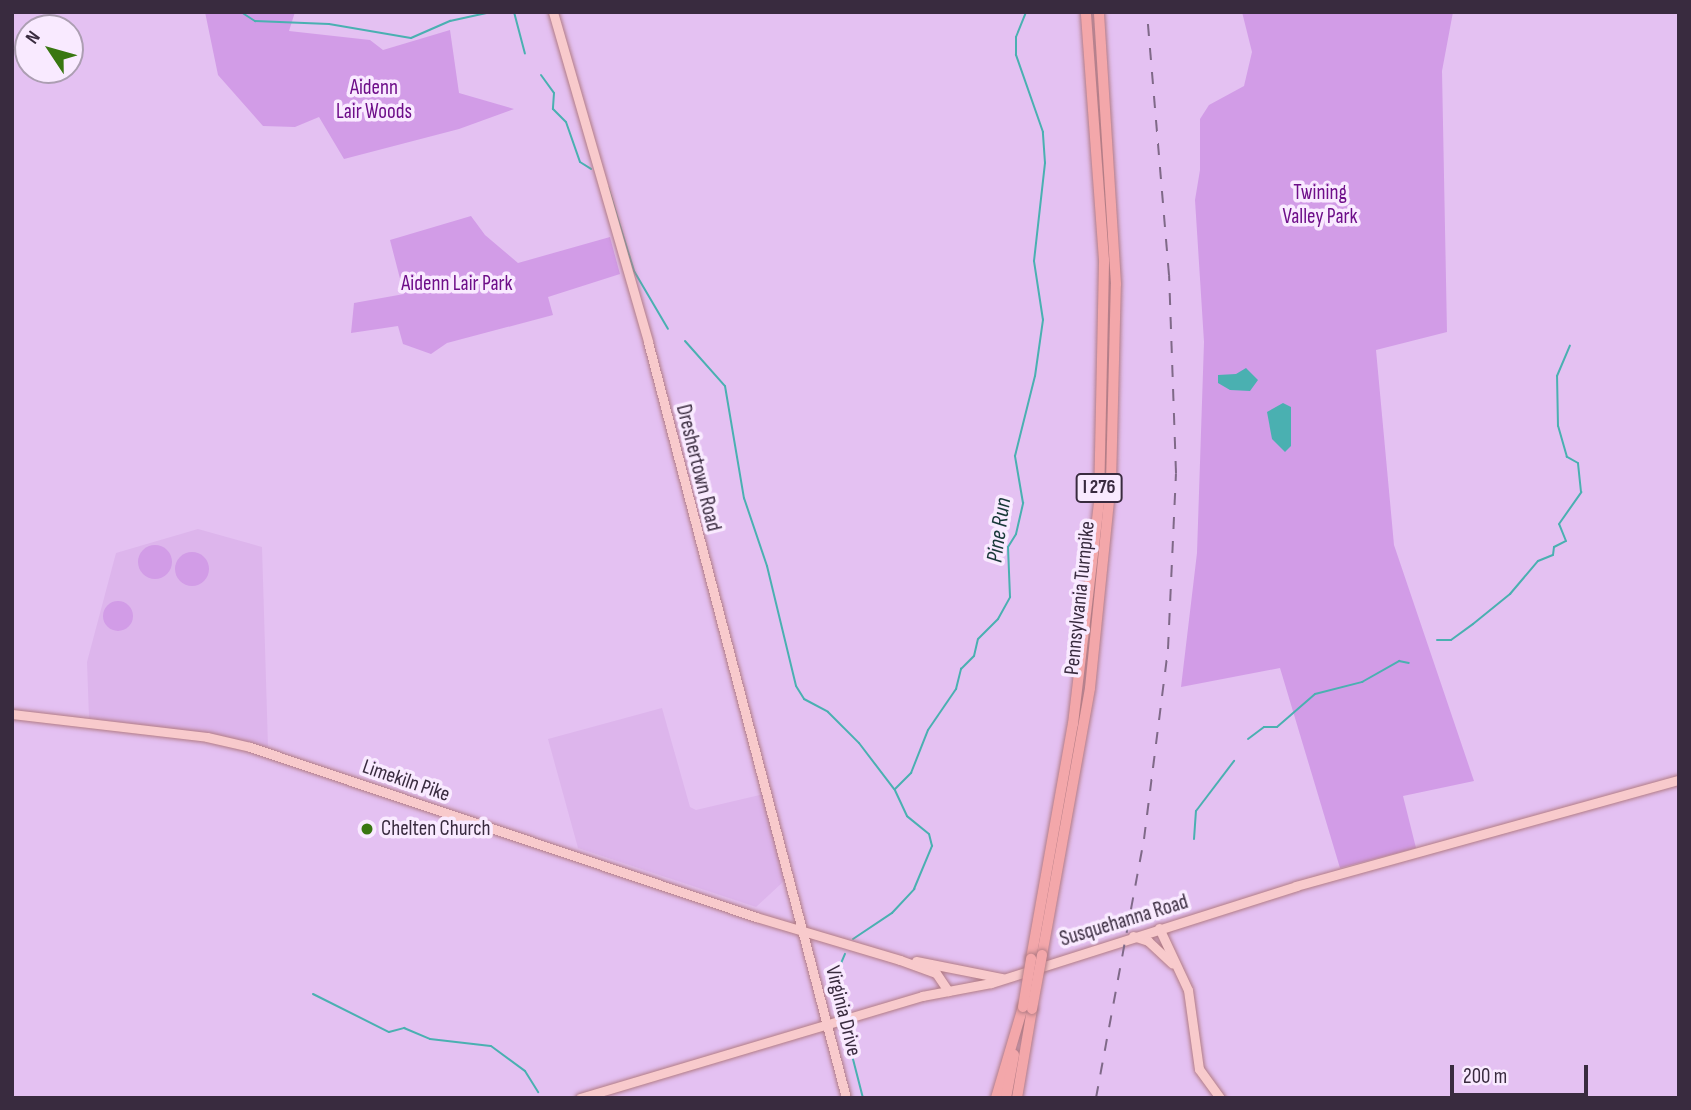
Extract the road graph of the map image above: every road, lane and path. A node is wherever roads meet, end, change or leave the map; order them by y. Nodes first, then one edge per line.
1 (553, 12) edge
2 (1086, 12) edge
3 (1099, 12) edge
4 (12, 714) edge
5 (1679, 780) edge
6 (1159, 928) junction
7 (806, 933) junction
8 (1130, 936) junction
9 (1163, 954) junction
10 (1037, 957) junction
11 (900, 960) junction
12 (1173, 964) junction
13 (927, 969) junction
14 (967, 971) junction
15 (1006, 978) junction
16 (948, 991) junction
17 (1028, 1008) junction
18 (828, 1026) junction
19 (580, 1098) edge
20 (846, 1098) edge
21 (996, 1098) edge
22 (1006, 1098) edge
23 (1017, 1098) edge
24 (1220, 1098) edge

1 - 7 main road, Dreshertown Road
2 - 10 highway, Pennsylvania Turnpike / I 276
3 - 10 highway, Pennsylvania Turnpike / I 276
4 - 7 main road, Limekiln Pike
5 - 6 main road, Susquehanna Road
6 - 8 main road, Susquehanna Road
6 - 9 main road
6 - 12 main road
7 - 11 main road, Limekiln Pike
7 - 18 main road, Virginia Drive
8 - 9 main road
8 - 15 main road, Susquehanna Road
9 - 12 main road
10 - 17 highway, Pennsylvania Turnpike / I 276, bridge
11 - 13 main road
11 - 14 main road
12 - 24 main road
13 - 14 main road
13 - 16 main road
14 - 15 main road
15 - 16 main road, Susquehanna Road
16 - 18 main road, Susquehanna Road
17 - 21 highway
17 - 22 highway, Pennsylvania Turnpike / I 276
17 - 23 highway, Pennsylvania Turnpike / I 276
18 - 19 main road, Susquehanna Road
18 - 20 main road, Virginia Drive

